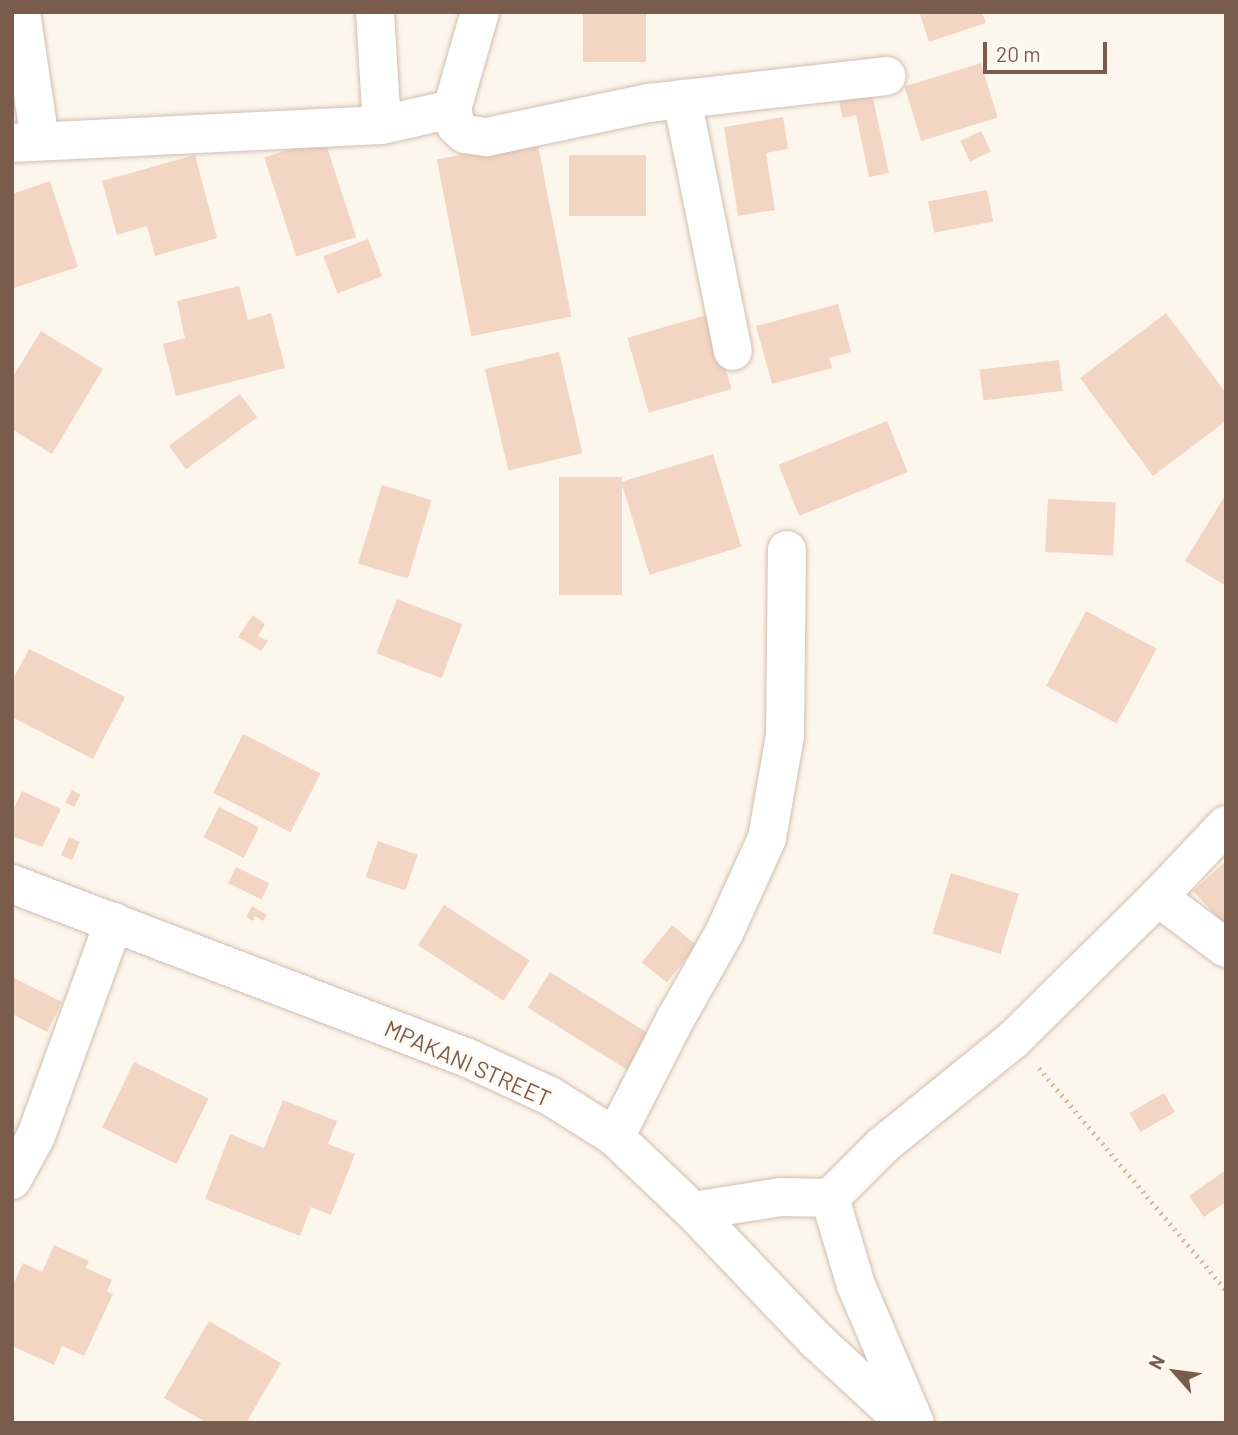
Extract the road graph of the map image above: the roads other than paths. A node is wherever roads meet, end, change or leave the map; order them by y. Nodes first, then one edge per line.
1 (21, 12) edge
2 (376, 12) edge
3 (480, 12) edge
4 (886, 76) dead end
5 (682, 99) junction
6 (452, 109) junction
7 (382, 125) junction
8 (26, 141) edge
9 (733, 351) dead end
10 (787, 550) dead end
11 (1226, 825) edge
12 (12, 884) edge
13 (1158, 897) junction
14 (114, 922) junction
15 (1226, 948) edge
16 (615, 1137) junction
17 (12, 1180) edge
18 (830, 1198) junction
19 (693, 1211) junction
20 (906, 1423) edge
21 (915, 1423) edge

1 - 8 street
2 - 7 street
3 - 6 street
4 - 5 street
5 - 6 street
5 - 9 street
6 - 7 street
7 - 8 street
10 - 16 street
11 - 13 street
12 - 14 street, MPAKANI STREET
13 - 15 street
13 - 18 street
14 - 16 street, MPAKANI STREET
14 - 17 street
16 - 19 street, MPAKANI STREET
18 - 19 street
18 - 21 street
19 - 20 street, MPAKANI STREET

